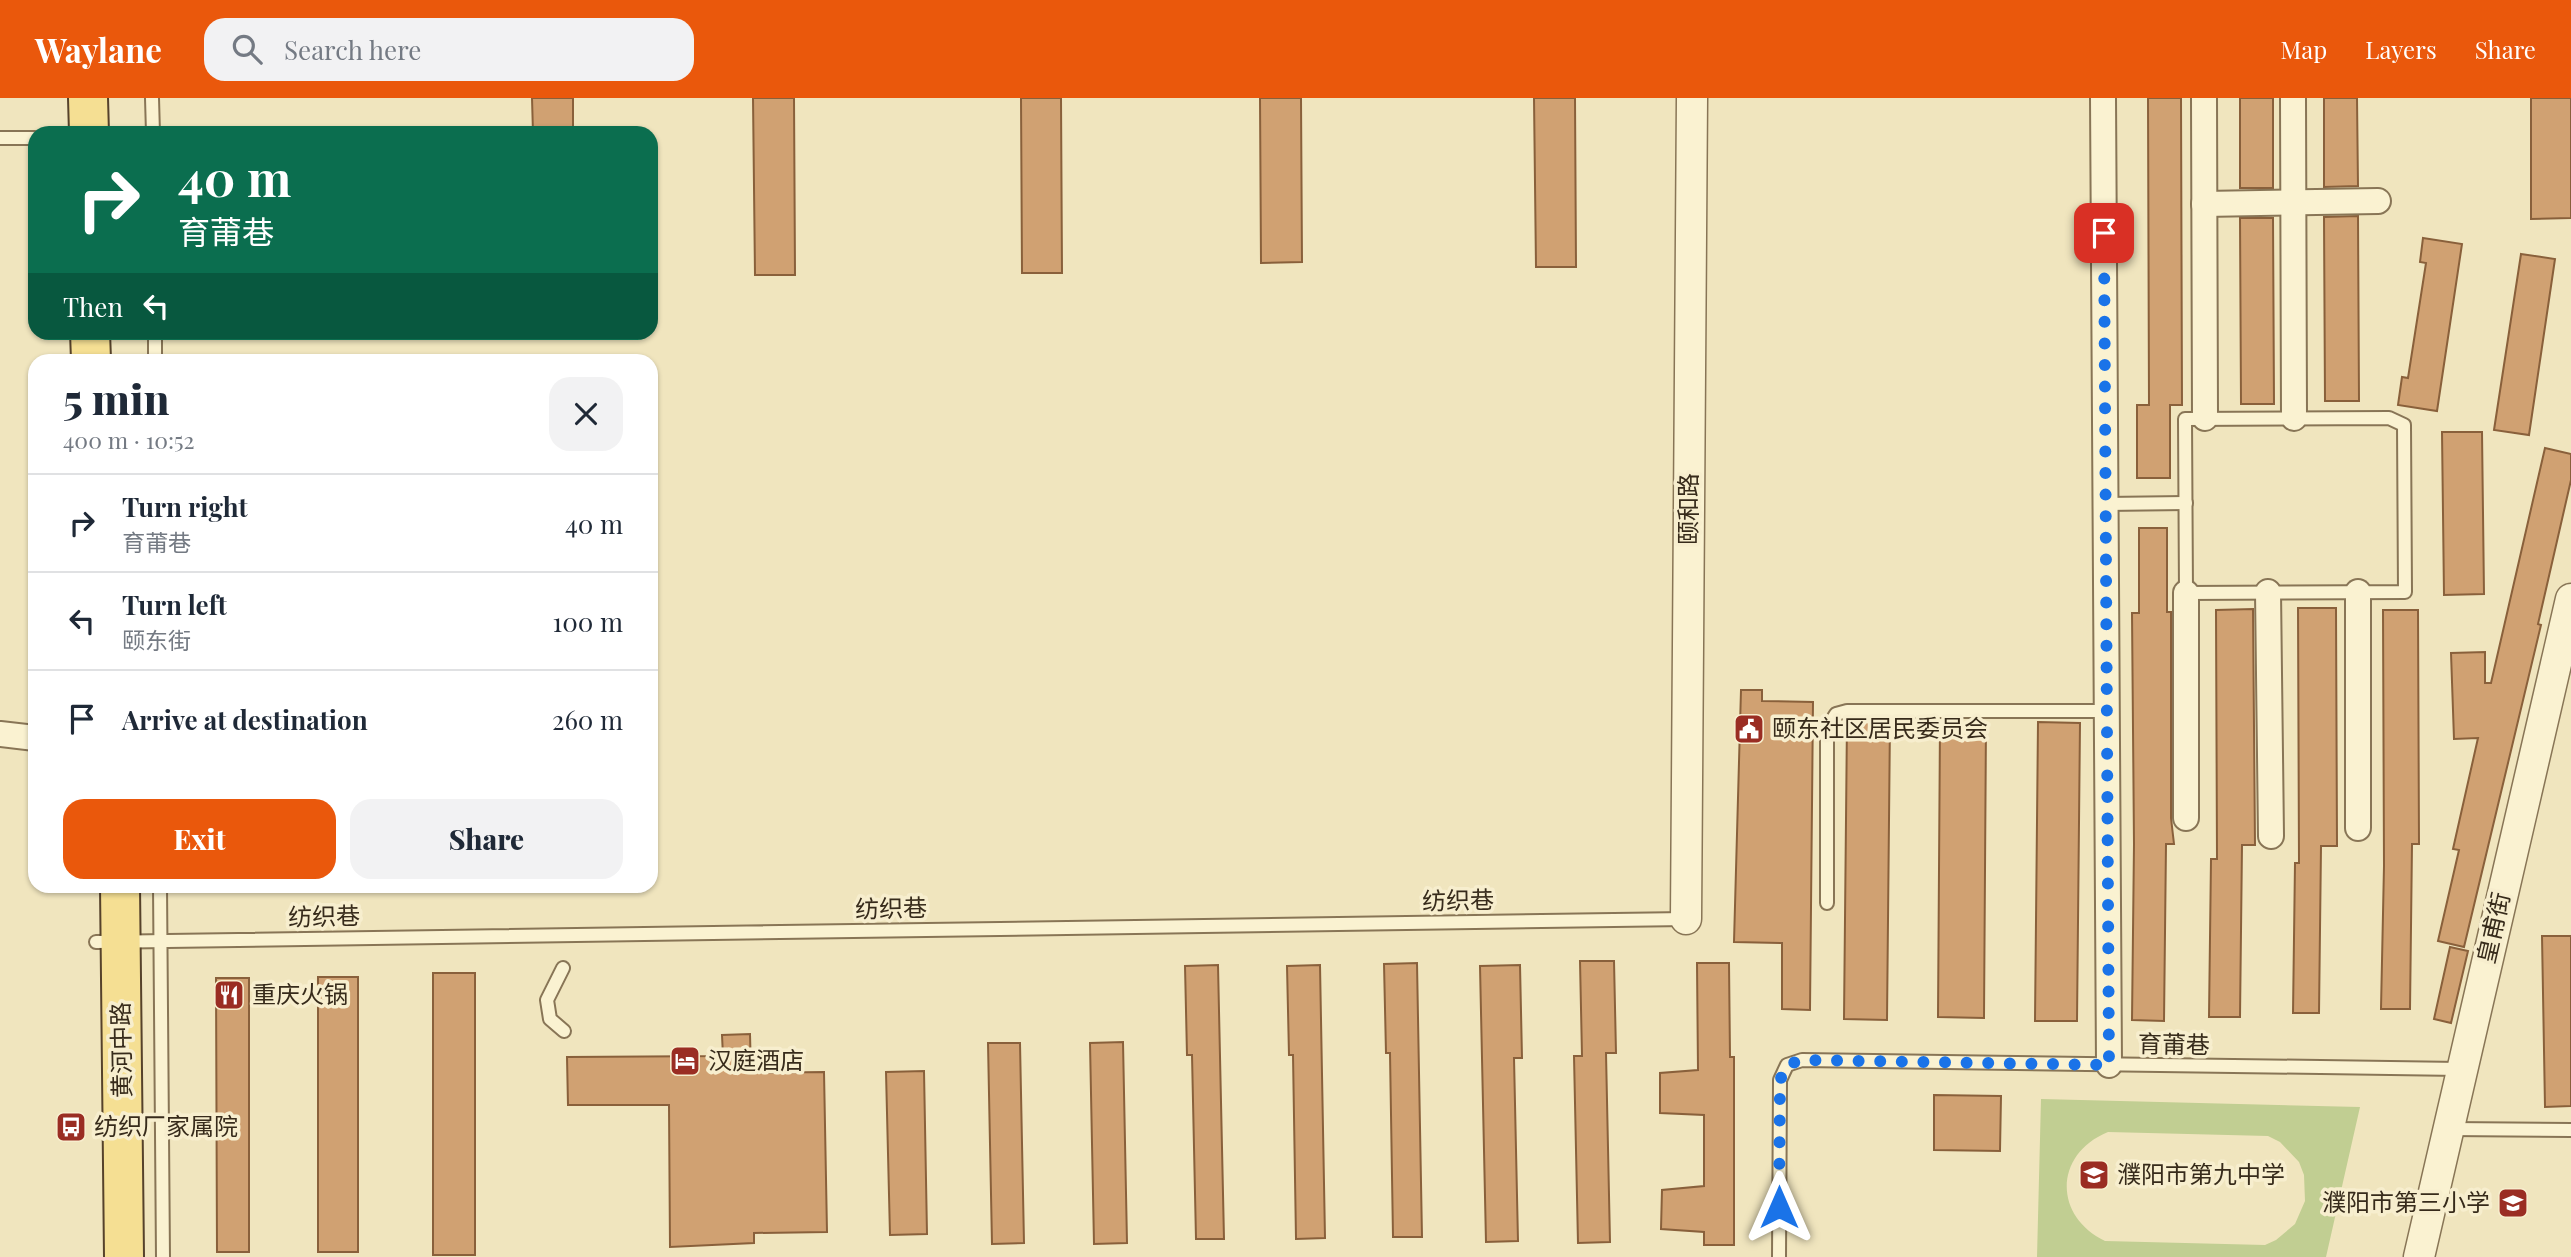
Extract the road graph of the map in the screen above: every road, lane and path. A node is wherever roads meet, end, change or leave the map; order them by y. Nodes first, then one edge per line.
1 (88, 98) edge
2 (113, 98) edge
3 (152, 98) edge
4 (1692, 98) edge
5 (2103, 98) edge
6 (2204, 98) edge
7 (2293, 98) edge
8 (89, 126) edge
9 (114, 126) edge
10 (153, 126) edge
11 (0, 138) edge
12 (28, 138) edge
13 (2378, 201) dead end
14 (2293, 202) junction
15 (2204, 204) junction
16 (2205, 418) junction
17 (2294, 418) junction
18 (2186, 503) junction
19 (2105, 504) junction
20 (2358, 592) junction
21 (2186, 593) junction
22 (2268, 593) junction
23 (2571, 599) edge
24 (2107, 711) junction
25 (0, 734) edge
26 (28, 737) edge
27 (2186, 818) dead end
28 (2358, 828) dead end
29 (2271, 836) dead end
30 (98, 893) edge
31 (118, 893) edge
32 (160, 893) edge
33 (1827, 903) dead end
34 (1686, 919) joint
35 (161, 941) junction
36 (108, 942) junction
37 (563, 968) dead end
38 (564, 1031) dead end
39 (2109, 1065) junction
40 (2460, 1069) junction
41 (2447, 1129) junction
42 (2571, 1130) edge
43 (99, 1257) edge
44 (124, 1257) edge
45 (163, 1257) edge
46 (1779, 1257) edge
47 (2419, 1257) edge

1 - 8 main road
2 - 9 main road
3 - 10 lane
4 - 34 street, 颐和路
5 - 19 street
6 - 15 street
7 - 14 street
11 - 12 lane
13 - 14 street
14 - 15 street
14 - 17 street
15 - 16 street
16 - 17 lane
16 - 18 lane
17 - 20 lane
18 - 19 lane
18 - 21 lane
19 - 24 street
20 - 22 lane
20 - 28 street
21 - 22 lane
21 - 27 street
22 - 29 street
23 - 40 street, 皇甫街
24 - 33 lane
24 - 39 street
25 - 26 street
30 - 36 main road, 黄河中路
31 - 36 main road, 黄河中路
32 - 35 lane
34 - 35 lane, 纺织巷
35 - 36 lane, 纺织巷
35 - 45 lane
36 - 43 main road, 黄河中路
36 - 44 main road, 黄河中路
37 - 38 lane
39 - 40 lane, 育莆巷
39 - 46 lane, 育莆巷
40 - 41 street, 皇甫街
41 - 42 lane
41 - 47 street, 皇甫街

